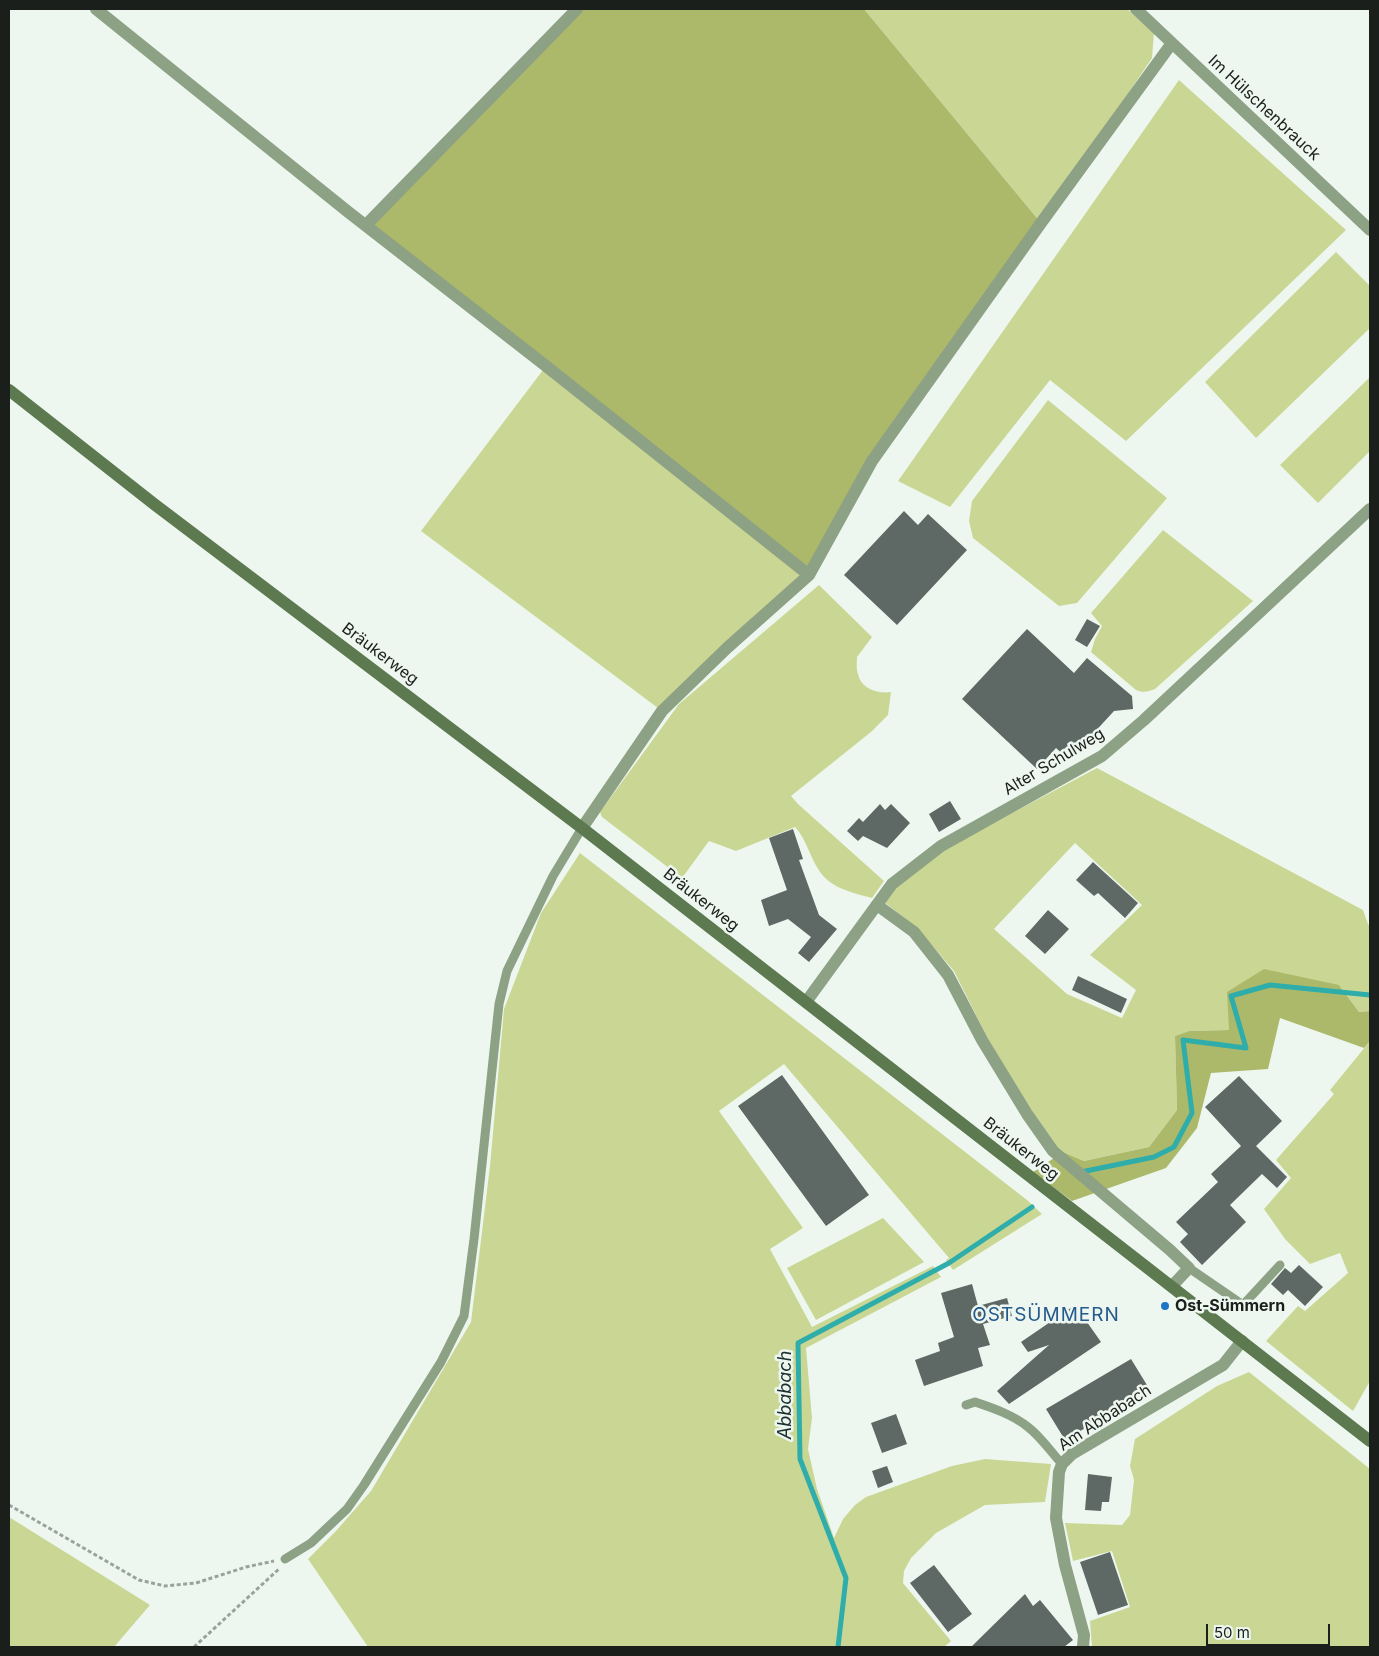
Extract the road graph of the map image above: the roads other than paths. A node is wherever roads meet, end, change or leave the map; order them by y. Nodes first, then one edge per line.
1 (96, 9) edge
2 (578, 9) edge
3 (1136, 9) edge
4 (1172, 43) junction
5 (366, 225) junction
6 (1370, 230) edge
7 (9, 390) edge
8 (1370, 509) edge
9 (809, 575) junction
10 (582, 828) junction
11 (877, 904) junction
12 (806, 1002) junction
13 (1280, 1265) dead end
14 (1189, 1268) junction
15 (1172, 1286) junction
16 (1242, 1341) junction
17 (966, 1405) dead end
18 (1370, 1441) edge
19 (1062, 1464) junction
20 (285, 1559) road end
21 (1083, 1647) edge

1 - 5 street
2 - 5 street
3 - 4 street, Im Hülschenbrauck
4 - 6 street, Im Hülschenbrauck
4 - 9 street
5 - 9 street
7 - 10 main road, Bräukerweg
8 - 11 street, Alter Schulweg
9 - 10 street
10 - 12 main road, Bräukerweg
10 - 20 lane
11 - 12 street, Alter Schulweg
11 - 14 street
12 - 15 main road, Bräukerweg
13 - 14 lane
14 - 15 street
15 - 16 main road, Bräukerweg
16 - 18 main road, Bräukerweg
16 - 19 street, Am Abbabach
17 - 19 lane
19 - 21 street, Am Abbabach

